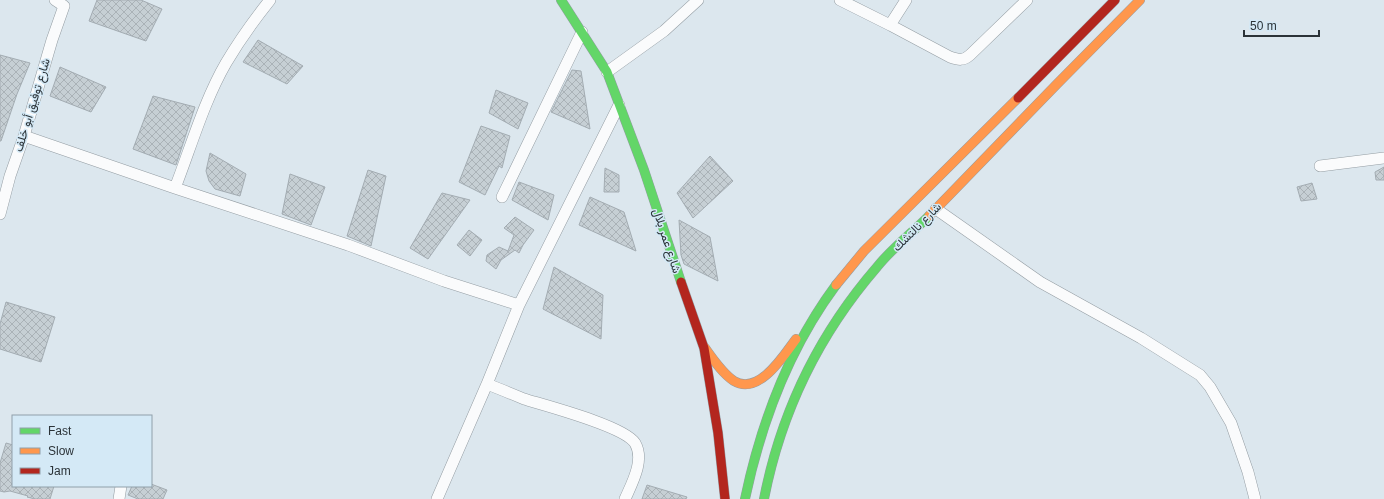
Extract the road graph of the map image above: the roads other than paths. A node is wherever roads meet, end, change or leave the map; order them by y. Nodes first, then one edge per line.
1 (270, 0) edge
2 (561, 0) edge
3 (698, 0) edge
4 (840, 0) edge
5 (906, 0) edge
6 (1026, 0) edge
7 (1115, 0) edge
8 (1140, 0) edge
9 (62, 2) edge
10 (890, 25) junction
11 (582, 32) junction
12 (608, 72) junction
13 (619, 105) junction
14 (24, 136) junction
15 (1384, 158) edge
16 (1320, 166) dead end
17 (175, 188) junction
18 (502, 197) dead end
19 (936, 209) junction
20 (0, 214) edge
21 (519, 306) junction
22 (817, 313) junction
23 (704, 348) junction
24 (487, 384) junction
25 (121, 487) edge
26 (118, 499) edge
27 (437, 499) edge
28 (625, 499) edge
29 (725, 499) edge
30 (745, 499) edge
31 (764, 499) edge
32 (1255, 499) edge

1 - 17 street
2 - 11 main road, شارع عمر بلال
3 - 12 street
4 - 10 street
5 - 10 street
6 - 10 street
7 - 22 main road, شارع نالتشك
8 - 19 main road, شارع نالتشك
9 - 14 street, شارع توفيق أبو خلف
11 - 12 main road, شارع عمر بلال
11 - 18 street
12 - 13 main road, شارع عمر بلال
13 - 21 street
13 - 23 main road, شارع عمر بلال
14 - 17 street
14 - 20 street, شارع توفيق أبو خلف
15 - 16 street
17 - 21 street
19 - 31 main road, شارع نالتشك
19 - 32 street
21 - 24 street
22 - 23 main road
22 - 30 main road, شارع نالتشك
23 - 29 main road, شارع عمر بلال
24 - 27 street
24 - 28 street
25 - 26 street

